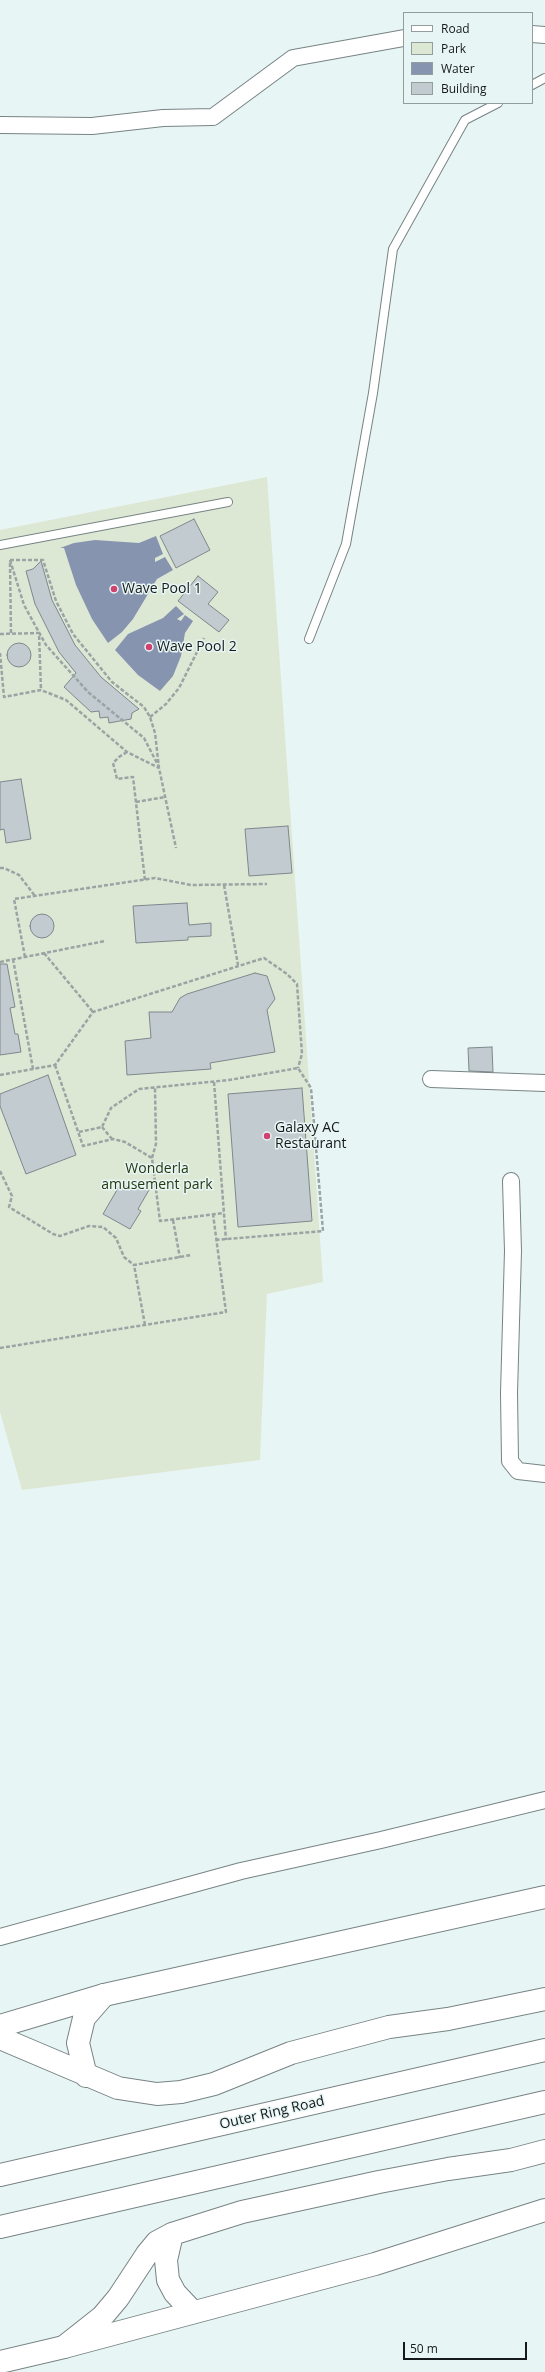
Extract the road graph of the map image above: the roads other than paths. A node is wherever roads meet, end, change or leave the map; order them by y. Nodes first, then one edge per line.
1 (533, 34) edge
2 (545, 35) edge
3 (403, 38) edge
4 (545, 78) edge
5 (533, 84) edge
6 (496, 104) edge
7 (0, 124) edge
8 (228, 502) dead end
9 (0, 545) edge
10 (308, 639) dead end
11 (431, 1079) dead end
12 (545, 1083) edge
13 (511, 1181) dead end
14 (545, 1474) edge
15 (545, 1800) edge
16 (545, 1897) edge
17 (0, 1937) edge
18 (104, 1995) junction
19 (545, 1999) edge
20 (0, 2026) edge
21 (0, 2038) edge
22 (545, 2050) edge
23 (86, 2076) junction
24 (545, 2102) edge
25 (545, 2151) edge
26 (0, 2175) edge
27 (545, 2210) edge
28 (0, 2227) edge
29 (172, 2234) junction
30 (193, 2312) junction
31 (64, 2347) junction
32 (0, 2362) edge

1 - 2 street
3 - 7 street
4 - 5 lane
6 - 10 lane
8 - 9 lane
11 - 12 street
13 - 14 street
15 - 17 street
16 - 18 main road
18 - 20 main road
18 - 23 main road
19 - 23 main road
21 - 23 main road
22 - 26 main road, Outer Ring Road
24 - 28 main road
25 - 29 main road
27 - 30 main road
29 - 30 main road
29 - 31 main road
30 - 31 main road
31 - 32 main road

